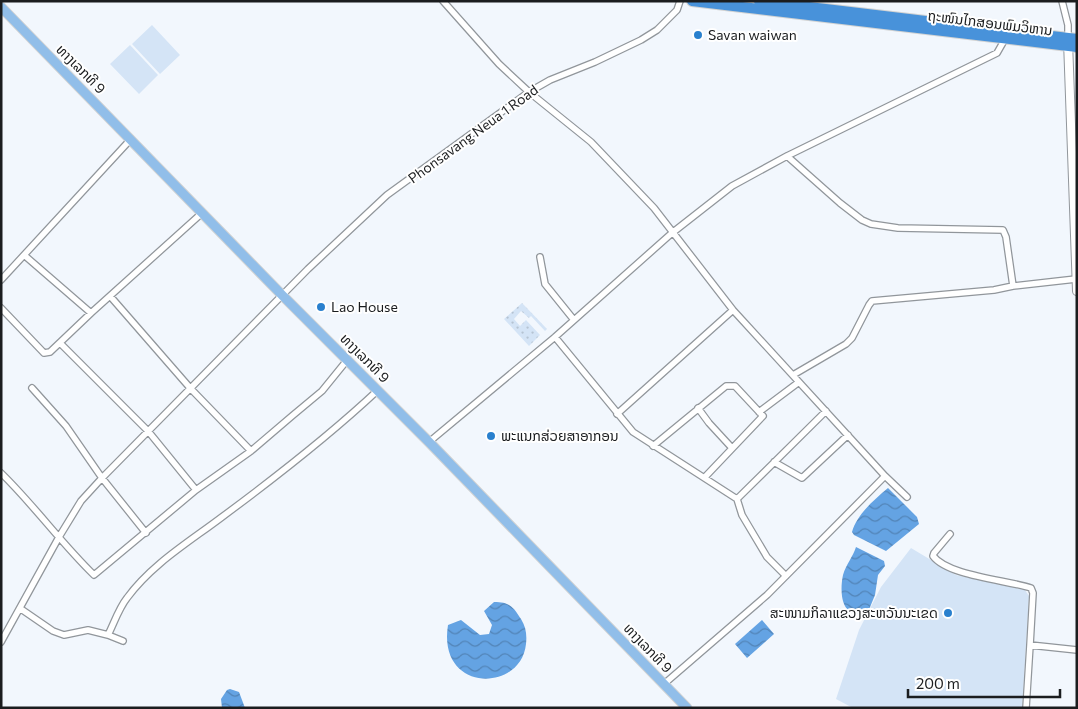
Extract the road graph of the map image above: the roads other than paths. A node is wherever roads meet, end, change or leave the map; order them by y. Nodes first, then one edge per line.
1 (443, 1) edge
2 (680, 1) edge
3 (692, 1) edge
4 (759, 1) edge
5 (1062, 1) edge
6 (1, 7) edge
7 (1005, 39) junction
8 (1072, 42) edge
9 (529, 92) junction
10 (131, 139) junction
11 (787, 156) junction
12 (202, 213) junction
13 (672, 233) junction
14 (24, 255) junction
15 (540, 257) dead end
16 (1076, 279) edge
17 (1, 280) edge
18 (1012, 286) junction
19 (1077, 291) edge
20 (110, 296) junction
21 (283, 296) junction
22 (1, 308) edge
23 (733, 310) junction
24 (90, 313) junction
25 (574, 320) junction
26 (555, 336) junction
27 (60, 343) junction
28 (348, 359) junction
29 (793, 375) junction
30 (799, 382) junction
31 (32, 388) dead end
32 (191, 389) junction
33 (378, 390) junction
34 (698, 408) junction
35 (826, 411) junction
36 (759, 412) junction
37 (617, 414) junction
38 (148, 431) junction
39 (848, 435) junction
40 (429, 442) junction
41 (653, 446) junction
42 (732, 448) junction
43 (252, 451) junction
44 (774, 462) junction
45 (1, 473) edge
46 (885, 476) junction
47 (705, 477) junction
48 (102, 478) junction
49 (196, 490) junction
50 (907, 497) dead end
51 (737, 499) junction
52 (146, 533) junction
53 (950, 534) dead end
54 (59, 537) junction
55 (786, 576) junction
56 (21, 609) junction
57 (108, 635) junction
58 (123, 641) dead end
59 (1, 642) edge
60 (1030, 645) junction
61 (1077, 650) edge
62 (664, 684) junction
63 (687, 708) edge
64 (1026, 708) edge

1 - 9 street
2 - 9 street, Phonsavang Neua 1 Road
3 - 7 highway, ຖະໜົນໄກສອນພົມວິຫານ
4 - 8 highway, ຖະໜົນໄກສອນພົມວິຫານ
5 - 8 street
6 - 10 main road, ທາງເລກທີ 9
7 - 8 highway, ຖະໜົນໄກສອນພົມວິຫານ
7 - 11 street
8 - 16 street
9 - 13 street
9 - 21 street, Phonsavang Neua 1 Road
10 - 12 main road, ທາງເລກທີ 9
10 - 14 street
11 - 13 street
11 - 18 street
12 - 20 street
12 - 21 main road, ທາງເລກທີ 9
13 - 23 street
13 - 25 street
14 - 17 street
14 - 24 street
15 - 25 street
16 - 18 street
16 - 19 street
18 - 29 street
20 - 24 street
20 - 32 street
21 - 28 main road, ທາງເລກທີ 9
21 - 32 street, Phonsavang Neua 1 Road
22 - 27 street
23 - 29 street
23 - 37 street
24 - 27 street
25 - 26 street
26 - 37 street
26 - 40 street
27 - 38 street
28 - 33 main road, ທາງເລກທີ 9
28 - 43 street
29 - 30 street
30 - 35 street
30 - 36 street
31 - 48 street
32 - 38 street, Phonsavang Neua 1 Road
32 - 43 street
33 - 40 main road, ທາງເລກທີ 9
33 - 57 street
34 - 36 street
34 - 41 street
34 - 42 street
35 - 39 street
35 - 44 street
36 - 42 street
37 - 41 street
38 - 48 street, Phonsavang Neua 1 Road
38 - 49 street
39 - 44 street
39 - 46 street
40 - 62 main road, ທາງເລກທີ 9
41 - 47 street
42 - 47 street
43 - 49 street
44 - 51 street
45 - 54 street
46 - 50 street
46 - 55 street
47 - 51 street
48 - 52 street
48 - 54 street, Phonsavang Neua 1 Road
49 - 52 street
51 - 55 street
52 - 54 street
53 - 60 street
54 - 56 street, Phonsavang Neua 1 Road
55 - 62 street
56 - 57 street
56 - 59 street, Phonsavang Neua 1 Road
57 - 58 street
60 - 61 street
60 - 64 street
62 - 63 main road, ທາງເລກທີ 9

